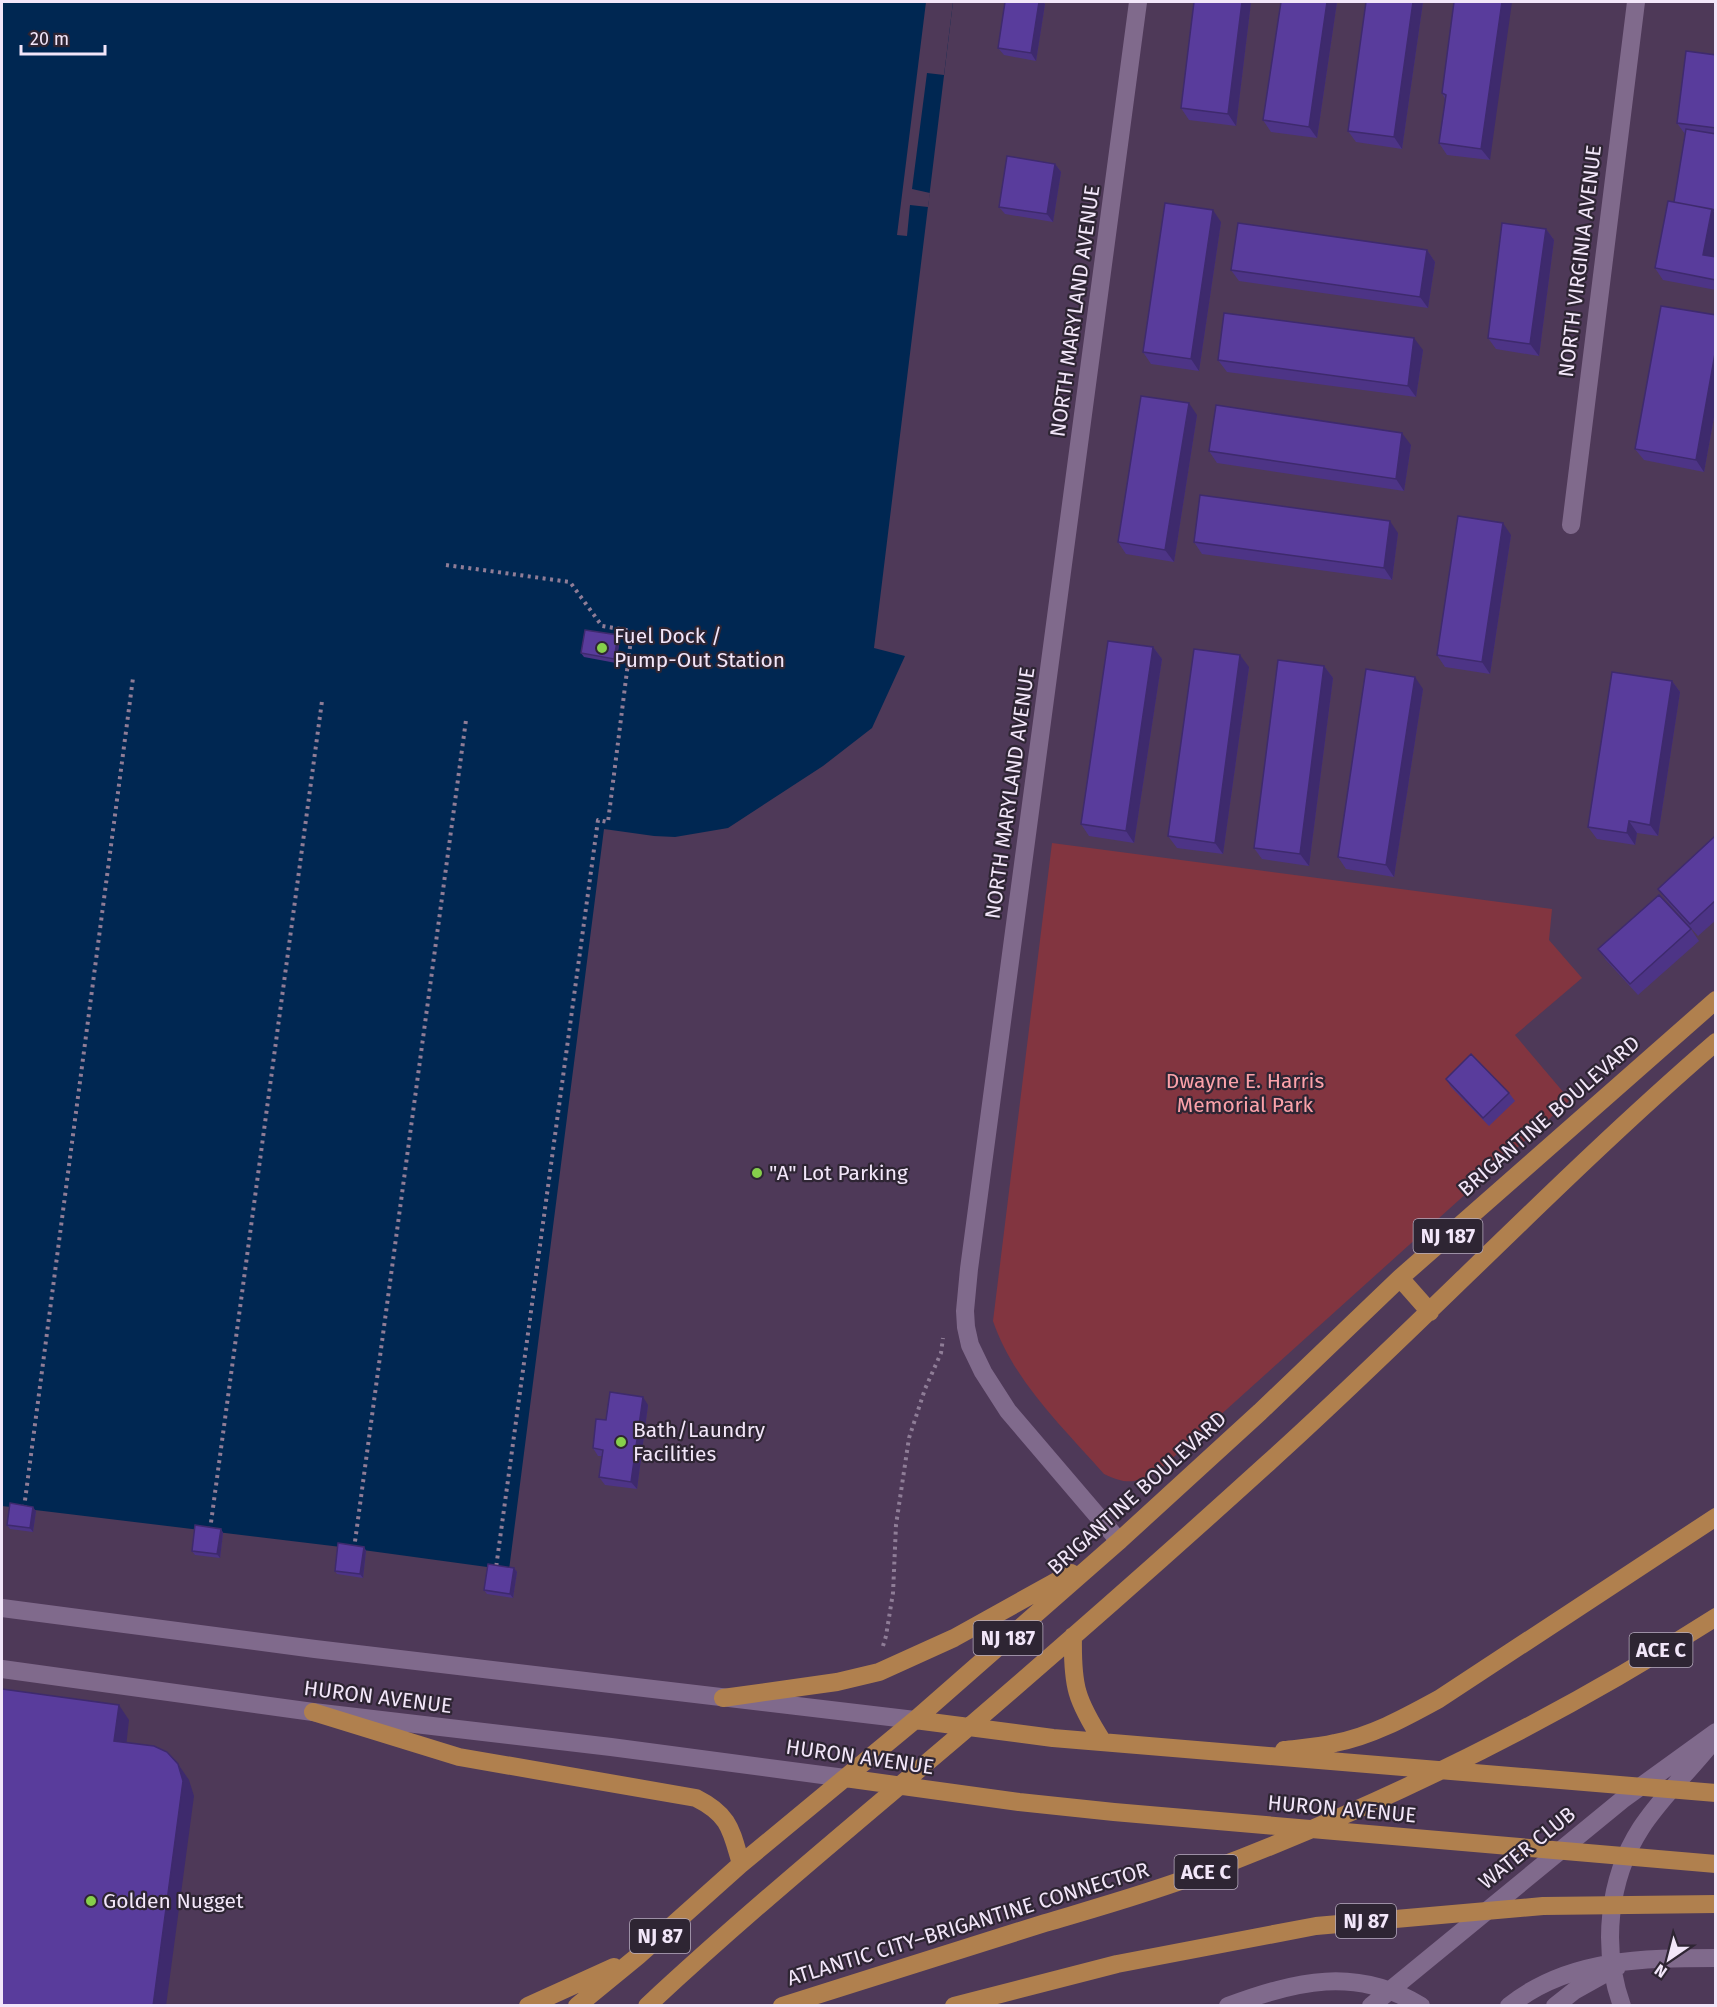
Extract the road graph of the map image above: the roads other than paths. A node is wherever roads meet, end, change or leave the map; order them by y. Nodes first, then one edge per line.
1 (1138, 2) edge
2 (1635, 2) edge
3 (1571, 525) dead end
4 (1716, 1000) edge
5 (1716, 1042) edge
6 (1400, 1278) junction
7 (1430, 1312) junction
8 (1716, 1517) edge
9 (1119, 1541) junction
10 (1101, 1556) junction
11 (2, 1608) edge
12 (1716, 1617) edge
13 (1073, 1636) junction
14 (2, 1669) edge
15 (723, 1698) junction
16 (313, 1712) junction
17 (915, 1720) junction
18 (969, 1727) junction
19 (1716, 1732) edge
20 (1716, 1737) edge
21 (1103, 1742) junction
22 (1256, 1754) junction
23 (845, 1778) junction
24 (900, 1785) junction
25 (1716, 1793) edge
26 (741, 1864) junction
27 (1713, 1864) edge
28 (1716, 1904) edge
29 (638, 1956) junction
30 (1716, 1958) edge
31 (1633, 1960) junction
32 (528, 2006) edge
33 (577, 2006) edge
34 (647, 2006) edge
35 (782, 2006) edge
36 (954, 2006) edge
37 (1228, 2006) edge
38 (1371, 2006) edge
39 (1421, 2006) edge
40 (1509, 2006) edge
41 (1555, 2006) edge
42 (1623, 2006) edge

1 - 9 street, NORTH MARYLAND AVENUE
2 - 3 street, NORTH VIRGINIA AVENUE
4 - 6 main road, BRIGANTINE BOULEVARD / NJ 187
5 - 7 main road, NJ 187
6 - 7 main road
6 - 9 main road, BRIGANTINE BOULEVARD / NJ 187
7 - 13 main road, NJ 187
8 - 22 main road
9 - 10 main road, BRIGANTINE BOULEVARD / NJ 187
10 - 15 main road
10 - 17 main road, BRIGANTINE BOULEVARD / NJ 187
11 - 15 street, HURON AVENUE
12 - 35 main road, ATLANTIC CITY–BRIGANTINE CONNECTOR / ACE C
13 - 18 main road, NJ 187
13 - 21 main road
14 - 16 street, HURON AVENUE
15 - 17 street, HURON AVENUE
16 - 23 street, HURON AVENUE
16 - 26 main road
17 - 18 main road, HURON AVENUE
17 - 23 main road, BRIGANTINE BOULEVARD / NJ 87
18 - 21 main road, HURON AVENUE
18 - 24 main road, NJ 187
19 - 38 street, WATER CLUB
20 - 42 street
21 - 22 main road, HURON AVENUE
22 - 25 main road, HURON AVENUE
23 - 24 main road, HURON AVENUE
23 - 26 main road, BRIGANTINE BOULEVARD / NJ 87
24 - 27 main road, HURON AVENUE
24 - 34 main road, NJ 187
26 - 29 main road, BRIGANTINE BOULEVARD / NJ 87
28 - 36 main road, NJ 87
29 - 32 main road
29 - 33 main road, BRIGANTINE BOULEVARD / NJ 87
30 - 31 street
31 - 40 street
31 - 41 street
37 - 39 street

